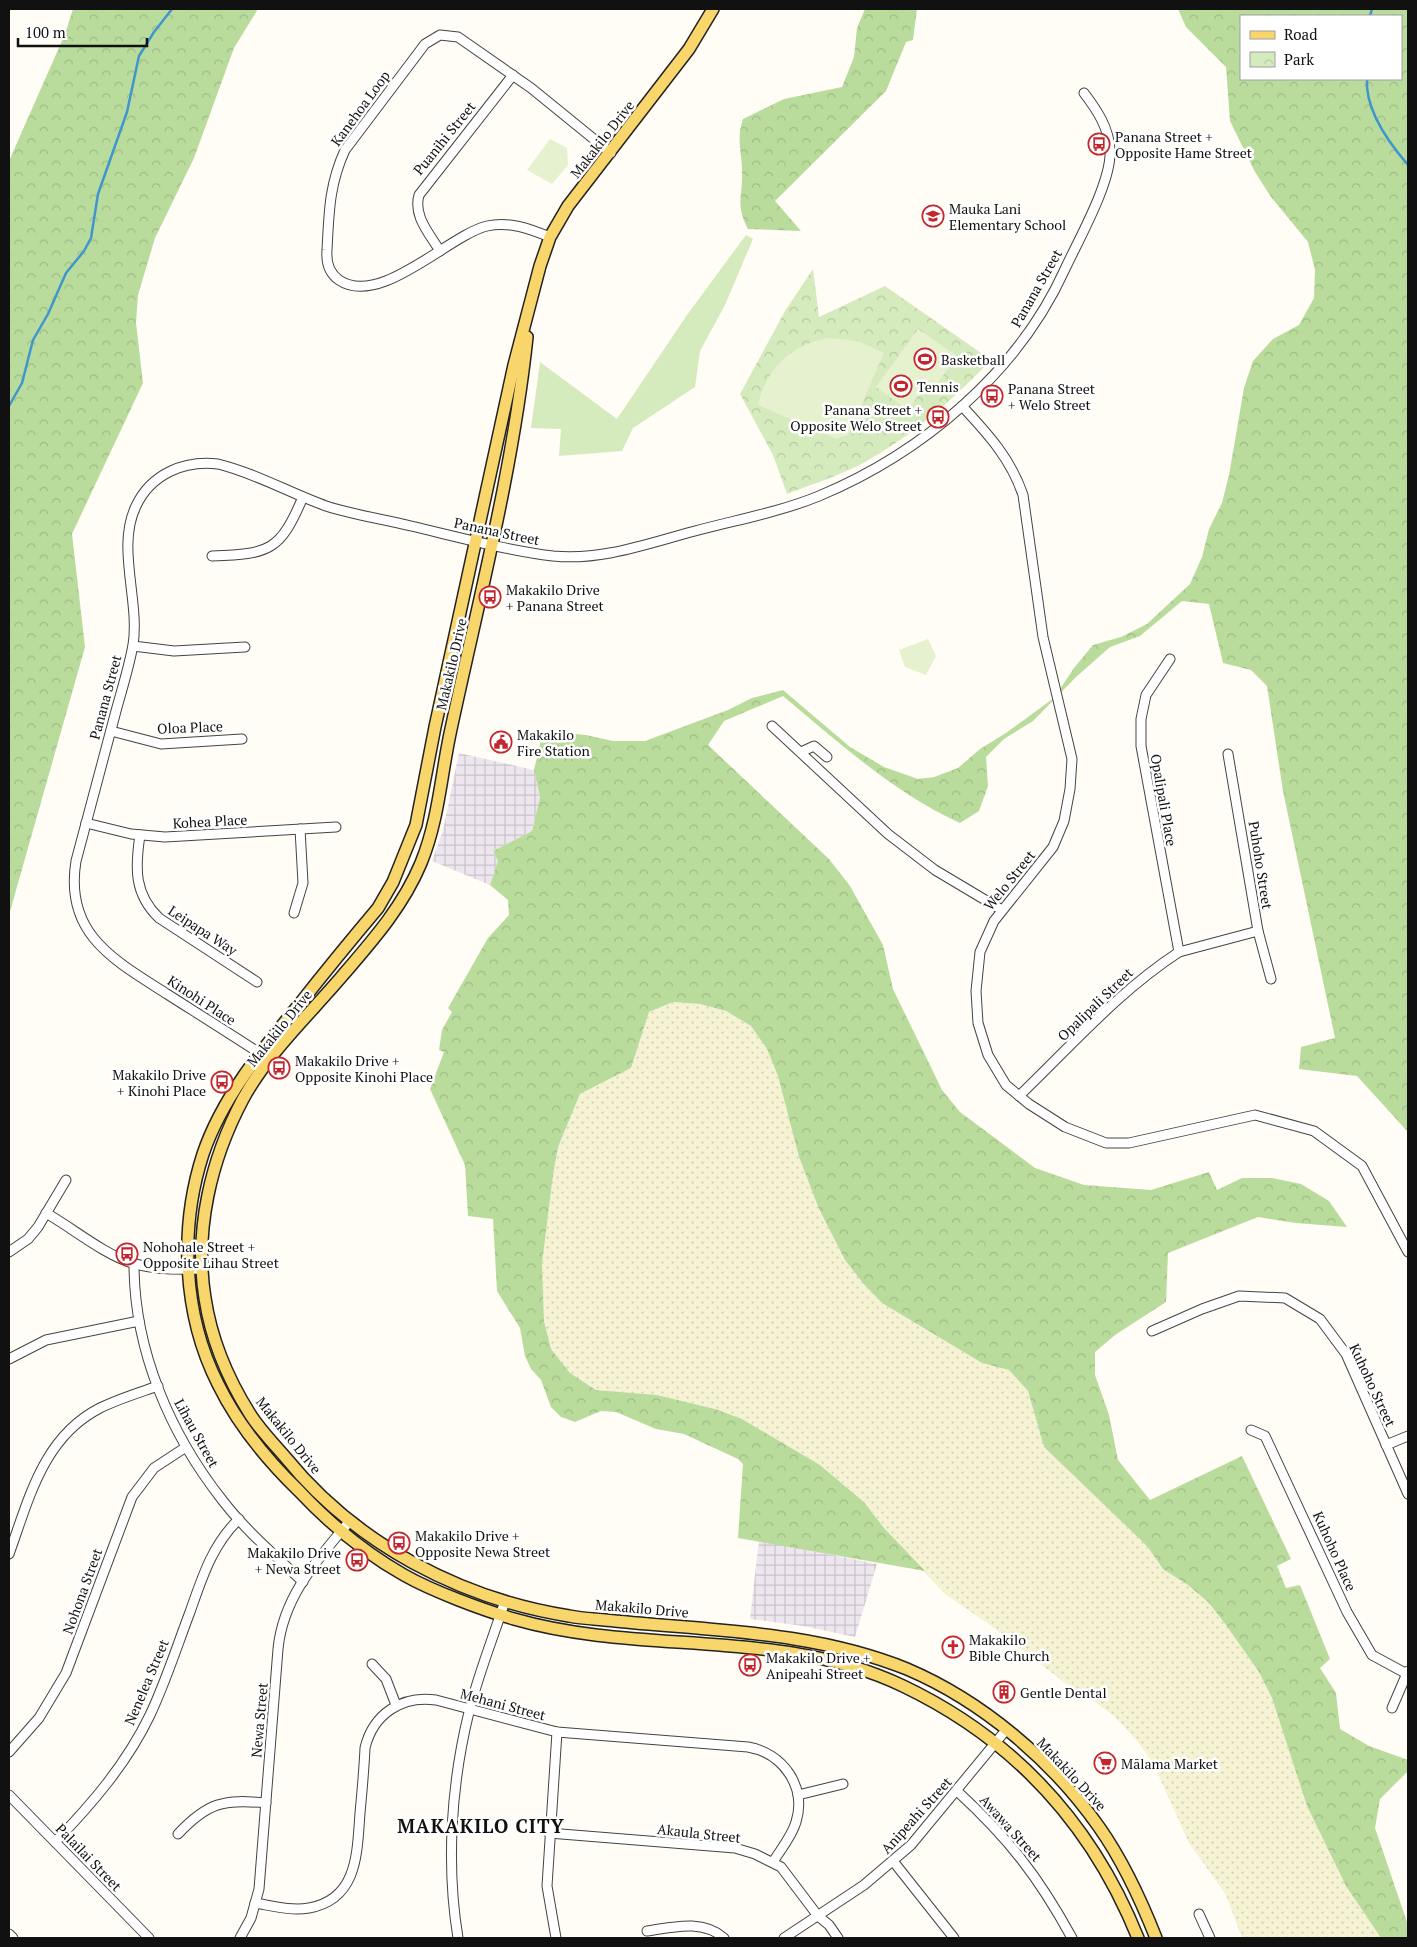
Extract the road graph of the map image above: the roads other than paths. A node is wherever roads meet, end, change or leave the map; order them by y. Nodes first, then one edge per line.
1 (712, 9) edge
2 (513, 75) junction
3 (1084, 93) dead end
4 (611, 153) junction
5 (550, 237) junction
6 (440, 251) junction
7 (532, 295) junction
8 (962, 406) junction
9 (303, 497) junction
10 (475, 541) junction
11 (493, 545) junction
12 (212, 556) dead end
13 (133, 646) junction
14 (245, 647) dead end
15 (1170, 660) dead end
16 (772, 726) dead end
17 (434, 727) junction
18 (451, 730) junction
19 (111, 731) junction
20 (242, 739) dead end
21 (800, 752) junction
22 (1228, 754) dead end
23 (827, 757) dead end
24 (86, 823) junction
25 (336, 827) dead end
26 (300, 829) junction
27 (140, 836) junction
28 (1002, 910) junction
29 (294, 913) dead end
30 (1258, 931) junction
31 (1179, 952) junction
32 (118, 962) joint
33 (1271, 979) dead end
34 (258, 982) dead end
35 (259, 1053) junction
36 (270, 1060) junction
37 (1019, 1096) junction
38 (66, 1180) dead end
39 (46, 1213) junction
40 (9, 1252) edge
41 (1408, 1252) edge
42 (134, 1264) junction
43 (201, 1269) junction
44 (188, 1270) junction
45 (140, 1321) junction
46 (1152, 1331) dead end
47 (9, 1359) edge
48 (158, 1386) junction
49 (1251, 1430) dead end
50 (1408, 1436) edge
51 (1386, 1445) junction
52 (186, 1447) junction
53 (1408, 1494) edge
54 (239, 1519) junction
55 (349, 1522) junction
56 (341, 1531) junction
57 (9, 1554) edge
58 (303, 1582) junction
59 (505, 1600) junction
60 (501, 1614) junction
61 (372, 1664) dead end
62 (1408, 1672) edge
63 (396, 1705) junction
64 (1392, 1708) dead end
65 (470, 1710) junction
66 (1006, 1730) junction
67 (557, 1732) junction
68 (996, 1743) junction
69 (9, 1752) edge
70 (842, 1784) dead end
71 (958, 1791) junction
72 (9, 1795) edge
73 (798, 1795) junction
74 (266, 1803) junction
75 (549, 1833) junction
76 (178, 1834) dead end
77 (55, 1842) junction
78 (893, 1861) junction
79 (773, 1862) junction
80 (255, 1904) junction
81 (1199, 1914) dead end
82 (818, 1916) junction
83 (647, 1931) dead end
84 (9, 1934) edge
85 (13, 1938) edge
86 (149, 1938) edge
87 (240, 1938) edge
88 (458, 1938) edge
89 (556, 1938) edge
90 (724, 1938) edge
91 (784, 1938) edge
92 (838, 1938) edge
93 (954, 1938) edge
94 (1072, 1938) edge
95 (1138, 1938) edge
96 (1156, 1938) edge
97 (1210, 1938) edge

1 - 4 main road, Makakilo Drive
2 - 4 street, Kanehoa Loop
2 - 6 street, Puanihi Street
2 - 6 street, Kanehoa Loop
3 - 8 street, Panana Street
4 - 5 main road, Makakilo Drive
5 - 6 street, Kanehoa Loop
5 - 7 main road, Makakilo Drive
7 - 10 main road, Makakilo Drive
7 - 11 main road, Makakilo Drive
8 - 11 street, Panana Street
8 - 28 street, Welo Street
9 - 10 street, Panana Street
9 - 12 street
9 - 13 street, Panana Street
10 - 11 street, Panana Street
10 - 17 main road, Makakilo Drive
11 - 18 main road, Makakilo Drive
13 - 14 street
13 - 19 street, Panana Street
15 - 31 street, Opalipali Place
16 - 21 street
17 - 18 main road
17 - 35 main road, Makakilo Drive
18 - 36 main road, Makakilo Drive
19 - 20 street, Oloa Place
19 - 24 street, Panana Street
21 - 23 street
21 - 28 street
22 - 30 street, Puhoho Street
24 - 27 street, Kohea Place
24 - 32 street, Panana Street
25 - 26 street, Kohea Place
26 - 27 street, Kohea Place
26 - 29 street
27 - 34 street, Leipapa Way
28 - 37 street, Welo Street
30 - 31 street, Opalipali Street
30 - 33 street, Puhoho Street
31 - 37 street, Opalipali Street
32 - 35 street, Kinohi Place
35 - 36 street, Kinohi Place
35 - 44 main road, Makakilo Drive
36 - 43 main road, Makakilo Drive
37 - 41 street, Welo Street
38 - 39 street
39 - 40 street
39 - 42 street
42 - 44 street
42 - 45 street, Lihau Street
43 - 44 street
43 - 55 main road, Makakilo Drive
44 - 56 main road, Makakilo Drive
45 - 47 street
45 - 48 street, Lihau Street
46 - 51 street, Kuhoho Street
48 - 52 street, Lihau Street
48 - 57 street
49 - 62 street, Kuhoho Place
50 - 51 street
51 - 53 street, Kuhoho Street
52 - 54 street, Lihau Street
52 - 69 street, Nohona Street
54 - 58 street, Lihau Street
54 - 77 street, Nenelea Street
55 - 56 street, Newa Street
55 - 59 main road, Makakilo Drive
56 - 58 street, Newa Street
56 - 60 main road, Makakilo Drive
58 - 74 street, Newa Street
59 - 60 street
59 - 66 main road, Makakilo Drive
60 - 65 street
60 - 68 main road, Makakilo Drive
61 - 63 street
62 - 64 street
63 - 65 street, Mehani Street
63 - 80 street, Mehani Street
65 - 67 street, Mehani Street
65 - 88 street
66 - 68 street, Anipeahi Street
66 - 96 main road, Makakilo Drive
67 - 73 street, Mehani Street
67 - 75 street
68 - 71 street, Anipeahi Street
68 - 95 main road, Makakilo Drive
70 - 73 street
71 - 78 street, Anipeahi Street
71 - 94 street, Awawa Street
72 - 77 street, Palailai Street
73 - 79 street, Mehani Street
74 - 76 street
74 - 80 street, Newa Street
75 - 79 street, Akaula Street
75 - 89 street
77 - 86 street, Palailai Street
78 - 82 street, Anipeahi Street
78 - 93 street
79 - 82 street, Akaula Street
80 - 87 street, Newa Street
81 - 97 street
82 - 91 street, Anipeahi Street
82 - 92 street, Akaula Street
83 - 90 street
84 - 85 street

